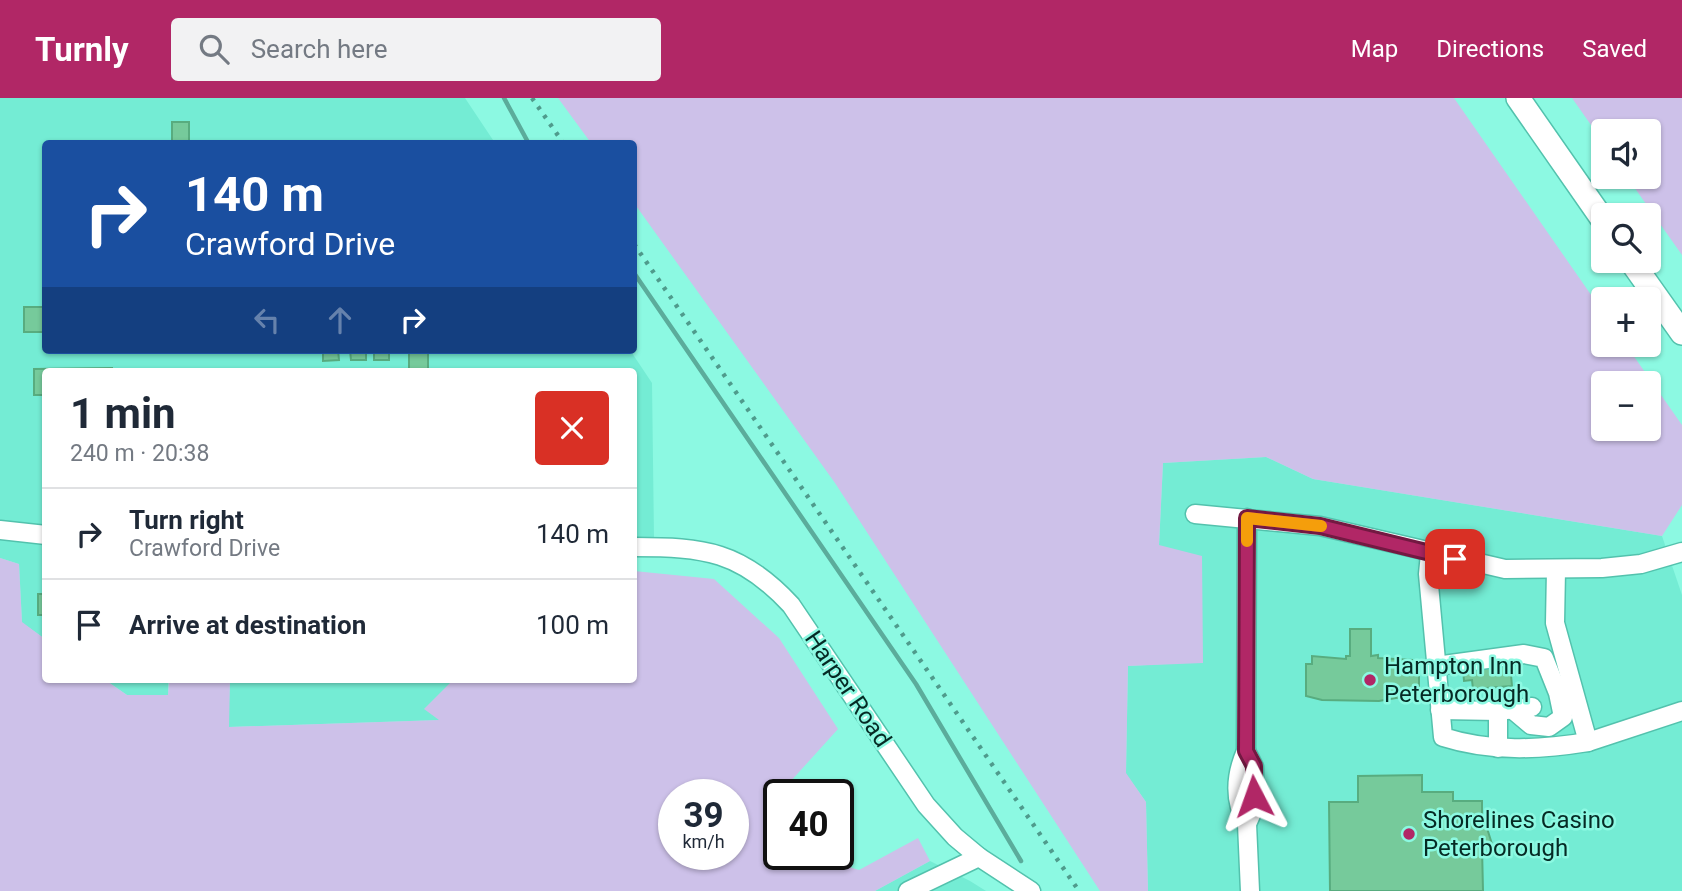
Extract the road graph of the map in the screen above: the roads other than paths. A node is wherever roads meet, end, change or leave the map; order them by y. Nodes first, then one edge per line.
1 (1518, 98) edge
2 (1591, 203) edge
3 (1639, 273) edge
4 (1682, 334) edge
5 (1195, 514) dead end
6 (1247, 518) junction
7 (0, 530) edge
8 (42, 535) edge
9 (637, 547) edge
10 (1682, 552) edge
11 (1430, 554) junction
12 (1556, 570) junction
13 (1436, 666) junction
14 (1532, 708) dead end
15 (1440, 710) junction
16 (1505, 710) junction
17 (1682, 711) edge
18 (1588, 743) junction
19 (1498, 748) junction
20 (979, 858) junction
21 (908, 891) edge
22 (1031, 891) edge
23 (1250, 891) edge

1 - 2 main road
3 - 4 main road
5 - 6 street
6 - 11 street
6 - 23 street
7 - 8 street
9 - 20 street, Harper Road
10 - 12 street
11 - 12 street
11 - 13 street
12 - 18 street
13 - 15 street
13 - 16 street
14 - 16 street
15 - 16 street
15 - 19 street
16 - 19 street
17 - 18 street
18 - 19 street
20 - 21 street
20 - 22 street, Harper Road

